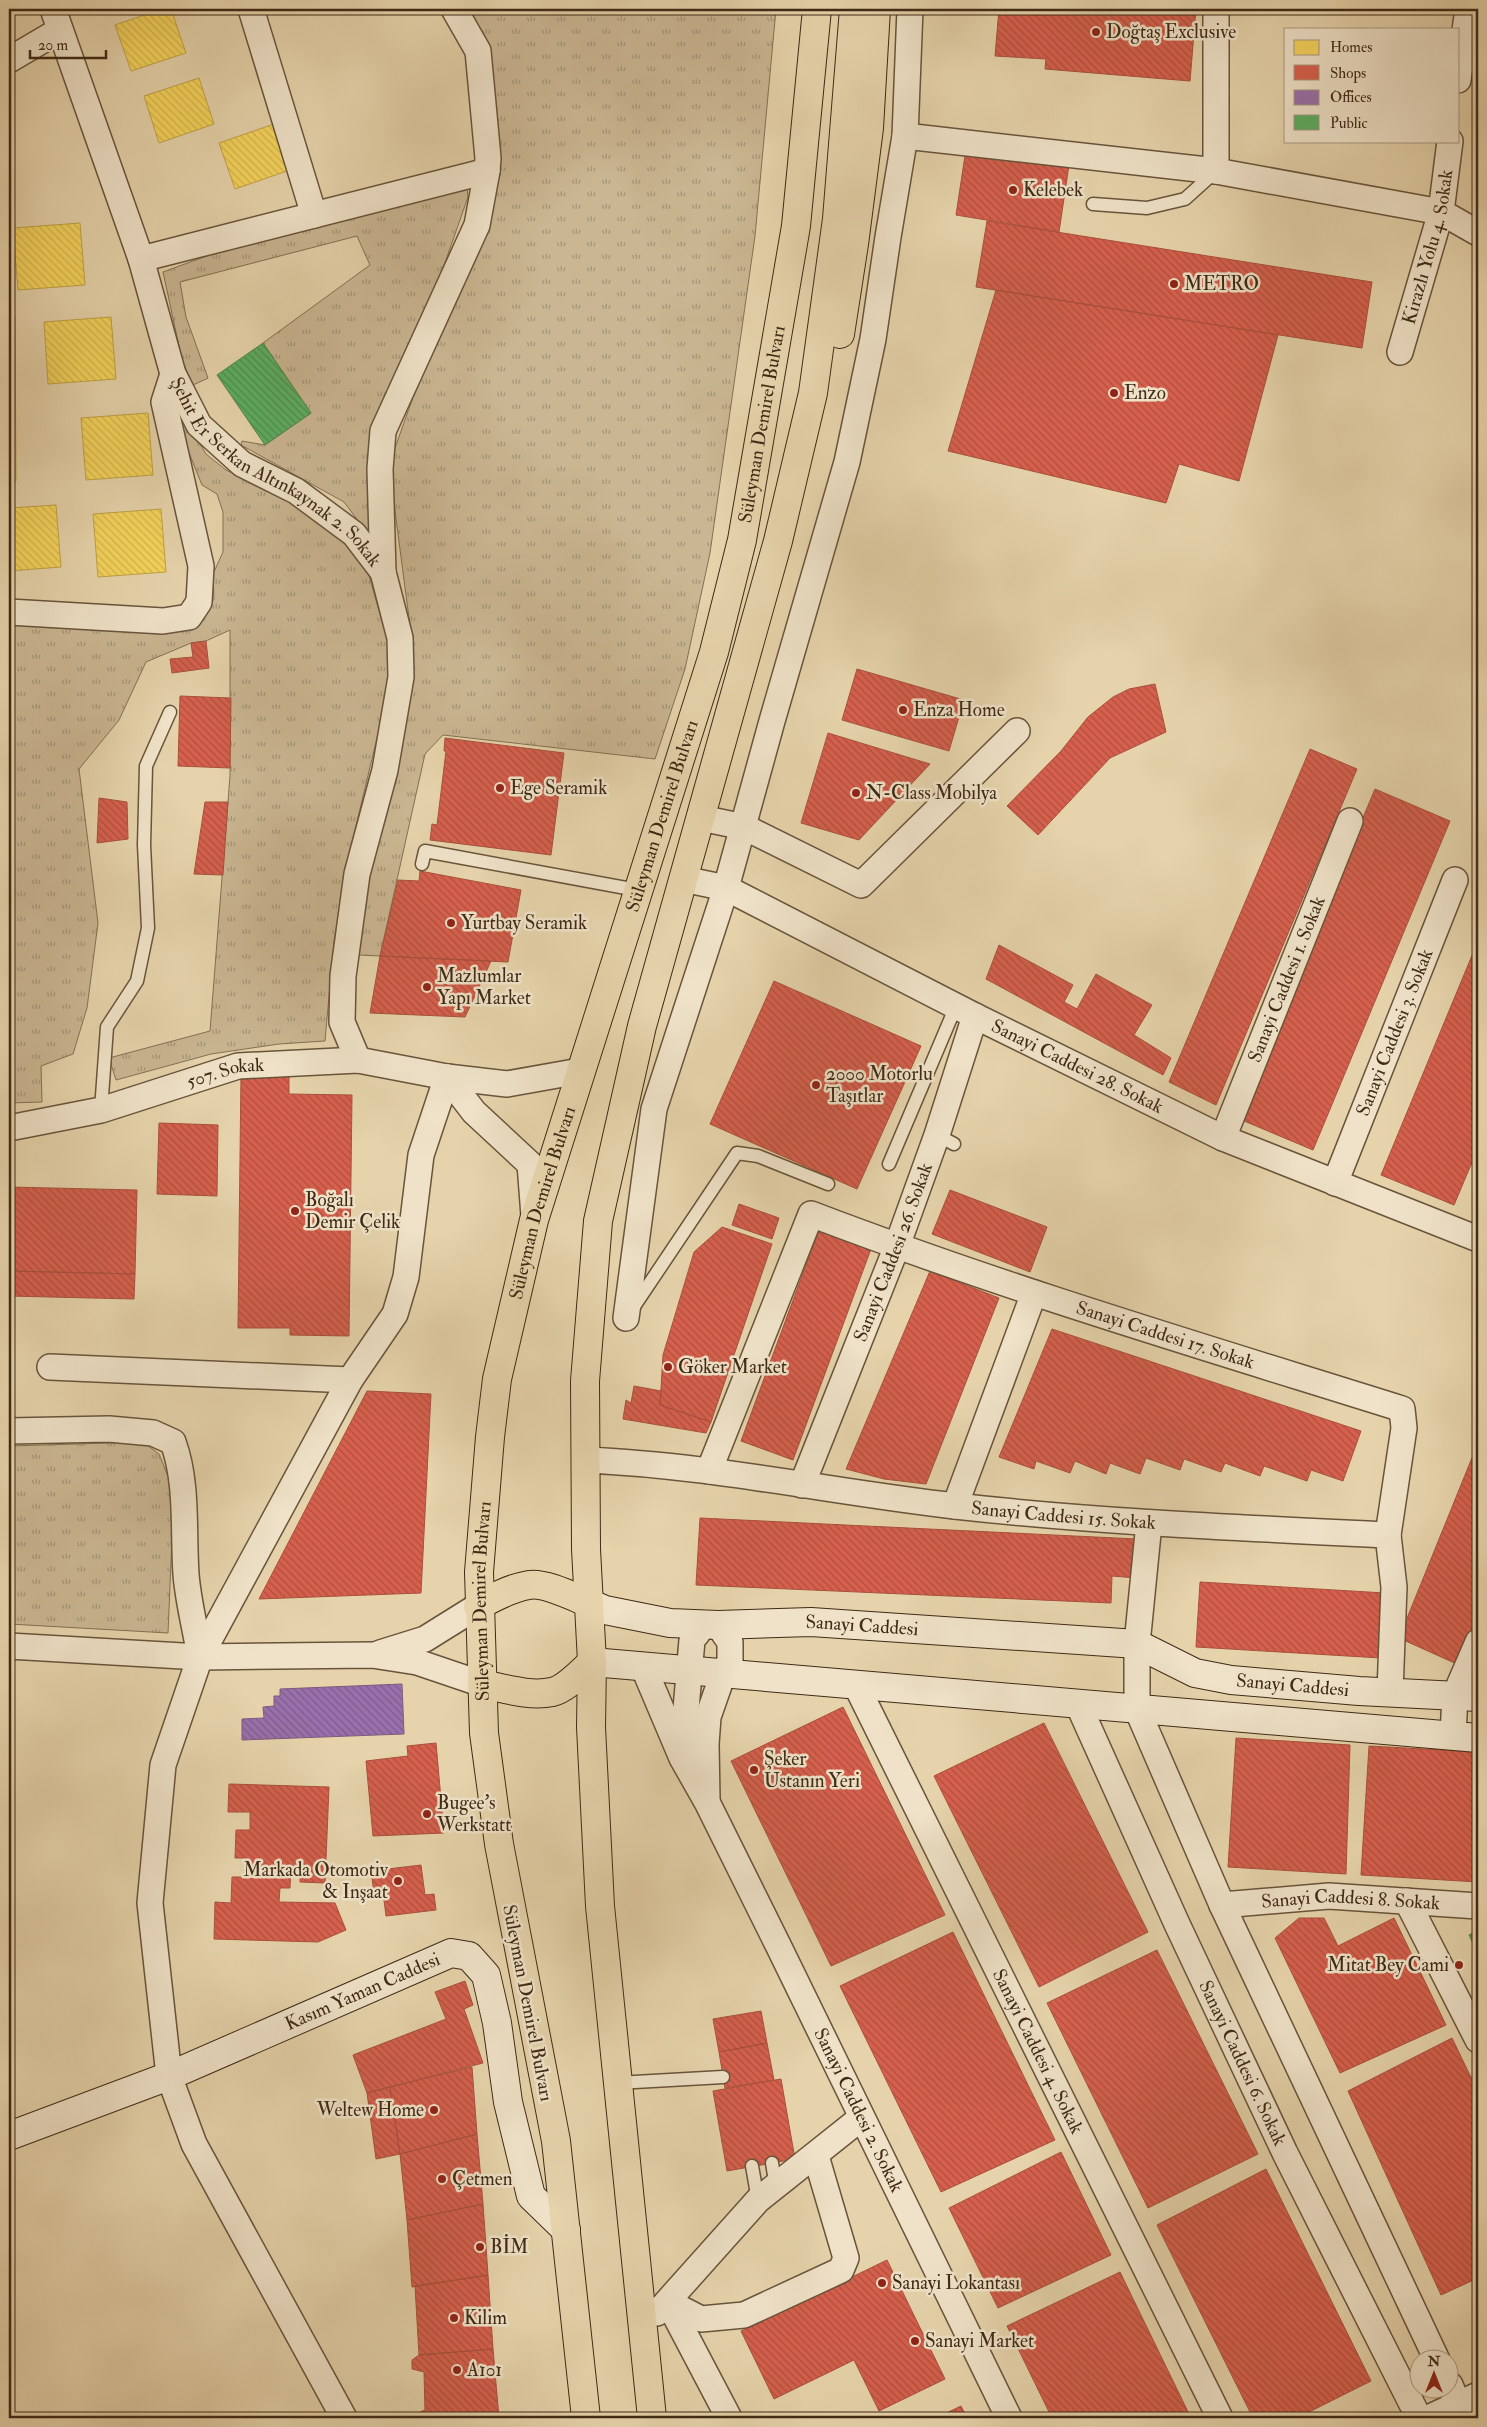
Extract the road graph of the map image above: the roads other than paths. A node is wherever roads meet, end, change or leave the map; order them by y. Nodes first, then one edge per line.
1 (251, 9) edge
2 (454, 9) edge
3 (800, 9) edge
4 (817, 9) edge
5 (854, 9) edge
6 (876, 9) edge
7 (910, 9) edge
8 (1216, 9) edge
9 (56, 19) edge
10 (1470, 21) edge
11 (9, 60) edge
12 (1460, 70) edge
13 (905, 136) junction
14 (1450, 142) edge
15 (487, 171) junction
16 (1216, 172) junction
17 (1094, 204) dead end
18 (1441, 212) junction
19 (314, 215) junction
20 (1478, 233) edge
21 (141, 260) junction
22 (1400, 352) dead end
23 (173, 374) junction
24 (742, 540) junction
25 (778, 541) junction
26 (382, 572) junction
27 (9, 612) edge
28 (170, 712) dead end
29 (1017, 731) dead end
30 (701, 818) junction
31 (1350, 821) dead end
32 (744, 827) junction
33 (422, 864) dead end
34 (683, 879) junction
35 (1455, 880) dead end
36 (726, 888) junction
37 (637, 890) junction
38 (966, 1011) junction
39 (358, 1060) junction
40 (580, 1071) junction
41 (446, 1077) junction
42 (101, 1110) junction
43 (9, 1128) edge
44 (1223, 1138) junction
45 (889, 1164) dead end
46 (1335, 1183) junction
47 (828, 1184) dead end
48 (534, 1220) junction
49 (1478, 1239) edge
50 (897, 1246) junction
51 (1034, 1293) junction
52 (626, 1318) joint
53 (50, 1367) dead end
54 (350, 1380) junction
55 (9, 1431) edge
56 (585, 1460) junction
57 (709, 1471) junction
58 (802, 1485) junction
59 (955, 1506) junction
60 (1149, 1523) junction
61 (1388, 1535) junction
62 (589, 1602) junction
63 (478, 1606) junction
64 (711, 1624) junction
65 (1478, 1642) edge
66 (1137, 1644) junction
67 (9, 1646) edge
68 (372, 1655) junction
69 (200, 1657) junction
70 (592, 1662) junction
71 (643, 1666) junction
72 (690, 1671) junction
73 (723, 1674) junction
74 (482, 1684) junction
75 (856, 1685) junction
76 (1390, 1692) junction
77 (1467, 1696) edge
78 (1078, 1704) junction
79 (1137, 1709) junction
80 (1465, 1737) edge
81 (682, 1758) junction
82 (707, 1802) junction
83 (1407, 1901) junction
84 (1222, 1905) junction
85 (1478, 1906) edge
86 (1478, 2040) edge
87 (169, 2076) junction
88 (719, 2081) dead end
89 (617, 2083) junction
90 (861, 2118) junction
91 (9, 2136) edge
92 (816, 2156) junction
93 (772, 2163) dead end
94 (752, 2166) dead end
95 (767, 2194) junction
96 (566, 2230) junction
97 (668, 2302) junction
98 (643, 2325) junction
99 (1432, 2350) edge
100 (1462, 2395) edge
101 (344, 2418) edge
102 (586, 2418) edge
103 (652, 2418) edge
104 (729, 2418) edge
105 (1009, 2418) edge
106 (1220, 2418) edge
107 (1418, 2418) edge
108 (1428, 2418) edge

1 - 19 street
2 - 15 street
3 - 24 highway
4 - 24 highway, Süleyman Demirel Bulvarı
5 - 25 highway, Süleyman Demirel Bulvarı
6 - 25 highway
7 - 13 street
8 - 16 street
9 - 11 street
9 - 21 street, Şehit Er Serkan Altınkaynak 2. Sokak
10 - 12 street
13 - 16 street
13 - 32 street
14 - 18 street, Kirazlı Yolu 4. Sokak
15 - 19 street
15 - 26 street
16 - 17 lane
16 - 18 street
18 - 20 street
18 - 22 street, Kirazlı Yolu 4. Sokak
19 - 21 street
21 - 23 street, Şehit Er Serkan Altınkaynak 2. Sokak
23 - 26 street, Şehit Er Serkan Altınkaynak 2. Sokak
23 - 27 street
24 - 37 highway, Süleyman Demirel Bulvarı
25 - 30 highway, Süleyman Demirel Bulvarı
26 - 39 street, Şehit Er Serkan Altınkaynak 2. Sokak
28 - 42 lane
29 - 32 street
30 - 32 street
30 - 34 highway, Süleyman Demirel Bulvarı
31 - 44 street, Sanayi Caddesi 1. Sokak
32 - 36 street
33 - 37 lane
34 - 36 street, Sanayi Caddesi 28. Sokak
34 - 56 highway, Süleyman Demirel Bulvarı
35 - 46 street, Sanayi Caddesi 3. Sokak
36 - 38 street, Sanayi Caddesi 28. Sokak
36 - 52 street
37 - 40 highway, Süleyman Demirel Bulvarı
38 - 44 street, Sanayi Caddesi 28. Sokak
38 - 45 lane
38 - 50 street, Sanayi Caddesi 26. Sokak
39 - 41 street, 507. Sokak
39 - 42 street, 507. Sokak
40 - 41 street, 507. Sokak
40 - 48 highway, Süleyman Demirel Bulvarı
41 - 48 street
41 - 54 street
42 - 43 street, 507. Sokak
44 - 46 street, Sanayi Caddesi 28. Sokak
46 - 49 street, Sanayi Caddesi 28. Sokak
47 - 52 lane
48 - 63 highway, Süleyman Demirel Bulvarı
50 - 51 street, Sanayi Caddesi 17. Sokak
50 - 57 street, Sanayi Caddesi 17. Sokak
50 - 58 street, Sanayi Caddesi 26. Sokak
51 - 59 street
51 - 61 street, Sanayi Caddesi 17. Sokak
53 - 54 street
54 - 69 street
55 - 69 street
56 - 57 street, Sanayi Caddesi 15. Sokak
56 - 62 highway, Süleyman Demirel Bulvarı
57 - 58 street, Sanayi Caddesi 15. Sokak
58 - 59 street, Sanayi Caddesi 15. Sokak
59 - 60 street, Sanayi Caddesi 15. Sokak
60 - 61 street, Sanayi Caddesi 15. Sokak
60 - 66 street
61 - 76 street
62 - 63 highway
62 - 64 street, Sanayi Caddesi
62 - 70 highway, Süleyman Demirel Bulvarı
63 - 68 street
63 - 74 highway, Süleyman Demirel Bulvarı
64 - 66 street, Sanayi Caddesi
64 - 72 street
64 - 73 street
65 - 77 street
66 - 76 street, Sanayi Caddesi
66 - 79 street
67 - 69 street
68 - 69 street
68 - 74 street
69 - 87 street
70 - 71 street, Sanayi Caddesi
70 - 74 highway
70 - 89 highway, Süleyman Demirel Bulvarı
71 - 72 street, Sanayi Caddesi
71 - 81 street, Sanayi Caddesi 2. Sokak
72 - 73 street, Sanayi Caddesi
72 - 81 street
73 - 75 street, Sanayi Caddesi
73 - 82 street, Sanayi Caddesi 2. Sokak
74 - 96 highway, Süleyman Demirel Bulvarı
75 - 78 street, Sanayi Caddesi
75 - 106 street, Sanayi Caddesi 4. Sokak
76 - 77 street, Sanayi Caddesi
77 - 80 street, Sanayi Caddesi
78 - 79 street, Sanayi Caddesi
78 - 107 street, Sanayi Caddesi 6. Sokak
79 - 80 street, Sanayi Caddesi
79 - 84 street
81 - 82 street, Sanayi Caddesi 2. Sokak
82 - 90 street, Sanayi Caddesi 2. Sokak
83 - 84 street, Sanayi Caddesi 8. Sokak
83 - 85 street, Sanayi Caddesi 8. Sokak
83 - 86 street
84 - 99 street
87 - 91 street, Kasım Yaman Caddesi
87 - 96 street, Kasım Yaman Caddesi
87 - 101 street
88 - 89 lane
89 - 98 highway, Süleyman Demirel Bulvarı
90 - 92 street
90 - 105 street, Sanayi Caddesi 2. Sokak
92 - 95 street
92 - 97 street
93 - 95 lane
94 - 95 lane
95 - 97 street
96 - 102 highway, Süleyman Demirel Bulvarı
97 - 98 street
97 - 104 street
98 - 103 highway, Süleyman Demirel Bulvarı
100 - 108 street

